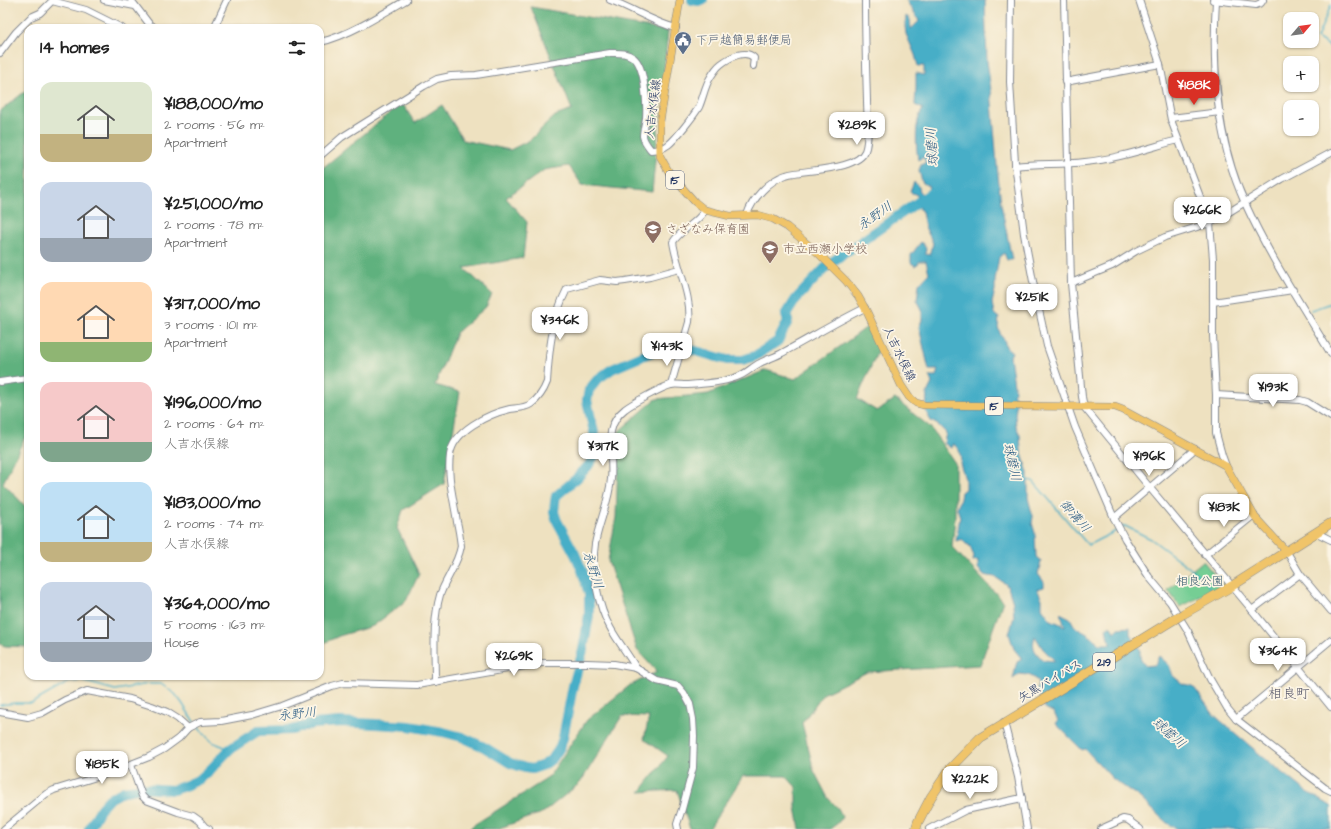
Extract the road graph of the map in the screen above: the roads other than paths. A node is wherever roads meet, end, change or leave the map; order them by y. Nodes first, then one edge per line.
1 (104, 0) edge
2 (227, 0) edge
3 (406, 0) edge
4 (610, 0) edge
5 (680, 0) edge
6 (865, 0) edge
7 (1011, 0) edge
8 (1064, 0) edge
9 (1139, 0) edge
10 (1215, 0) edge
11 (1263, 0) edge
12 (133, 3) edge
13 (24, 24) edge
14 (24, 24) edge
15 (114, 24) edge
16 (149, 24) edge
17 (216, 24) edge
18 (676, 28) junction
19 (324, 41) edge
20 (0, 53) edge
21 (1160, 64) junction
22 (752, 66) dead end
23 (1065, 82) junction
24 (1220, 112) junction
25 (1171, 118) junction
26 (1178, 140) junction
27 (660, 150) junction
28 (324, 153) edge
29 (1331, 153) edge
30 (1067, 162) junction
31 (1015, 166) junction
32 (1244, 202) junction
33 (705, 210) junction
34 (747, 215) junction
35 (1210, 223) junction
36 (679, 269) junction
37 (1071, 283) junction
38 (1293, 290) junction
39 (1213, 302) junction
40 (865, 308) junction
41 (1331, 354) edge
42 (24, 379) edge
43 (0, 382) edge
44 (671, 384) junction
45 (1216, 395) junction
46 (1066, 407) junction
47 (1084, 407) junction
48 (1331, 417) edge
49 (1195, 449) junction
50 (1226, 466) junction
51 (1150, 488) junction
52 (1254, 515) junction
53 (1114, 518) junction
54 (1331, 523) edge
55 (1317, 533) junction
56 (1331, 540) edge
57 (1287, 552) junction
58 (1205, 555) junction
59 (1300, 574) junction
60 (1232, 586) junction
61 (1252, 610) junction
62 (1331, 611) edge
63 (1331, 640) edge
64 (1298, 666) junction
65 (636, 668) junction
66 (435, 682) junction
67 (1331, 707) edge
68 (0, 712) edge
69 (1236, 719) junction
70 (1004, 722) junction
71 (188, 728) junction
72 (131, 765) junction
73 (1331, 782) edge
74 (1328, 789) edge
75 (1022, 798) junction
76 (4, 829) edge
77 (209, 829) edge
78 (678, 829) edge
79 (916, 829) edge
80 (929, 829) edge
81 (1027, 829) edge
82 (1101, 829) edge
83 (1140, 829) edge

1 - 12 street
2 - 17 street
3 - 19 street
4 - 18 street
5 - 18 main road, 人吉水俣線 / 15
6 - 34 street
7 - 31 street
8 - 23 street
9 - 21 street
10 - 11 street
10 - 24 street
12 - 16 street
13 - 20 street
14 - 15 street
18 - 27 main road, 人吉水俣線 / 15
21 - 23 street
21 - 25 street
22 - 27 street
23 - 30 street
24 - 25 street
24 - 32 street
25 - 26 street
26 - 30 street
26 - 35 street
27 - 28 street
27 - 33 main road, 人吉水俣線 / 15
29 - 32 street
30 - 31 street
30 - 37 street
31 - 46 street
32 - 35 street
32 - 38 street
33 - 34 main road, 人吉水俣線 / 15
33 - 36 street
34 - 40 main road, 人吉水俣線 / 15
35 - 37 street
35 - 39 street
36 - 44 street
36 - 66 street
37 - 47 street
38 - 39 street
38 - 41 street
39 - 45 street
40 - 44 street
40 - 46 main road, 人吉水俣線 / 15
42 - 43 street
44 - 65 street
45 - 48 street
45 - 50 street
46 - 47 main road, 人吉水俣線 / 15
46 - 53 street
47 - 49 main road, 人吉水俣線 / 15
47 - 51 street
49 - 50 main road, 人吉水俣線 / 15
49 - 51 street
50 - 52 main road
51 - 53 street
51 - 58 street
52 - 57 main road
52 - 58 street
53 - 69 street
54 - 55 highway, 矢黒バイパス / 219
55 - 56 street
55 - 57 highway, 矢黒バイパス / 219
57 - 59 street
57 - 60 highway, 矢黒バイパス / 219
58 - 60 street
59 - 61 street
59 - 62 street
60 - 61 street
60 - 70 highway, 矢黒バイパス / 219, bridge
61 - 64 street
63 - 64 street
64 - 67 street
64 - 69 street
65 - 66 street
65 - 78 street
66 - 71 street
68 - 71 street
69 - 74 street
70 - 75 street
70 - 79 highway, 矢黒バイパス / 219
71 - 72 street
72 - 76 street
72 - 77 street
73 - 74 street
75 - 80 street
75 - 81 street
82 - 83 street

